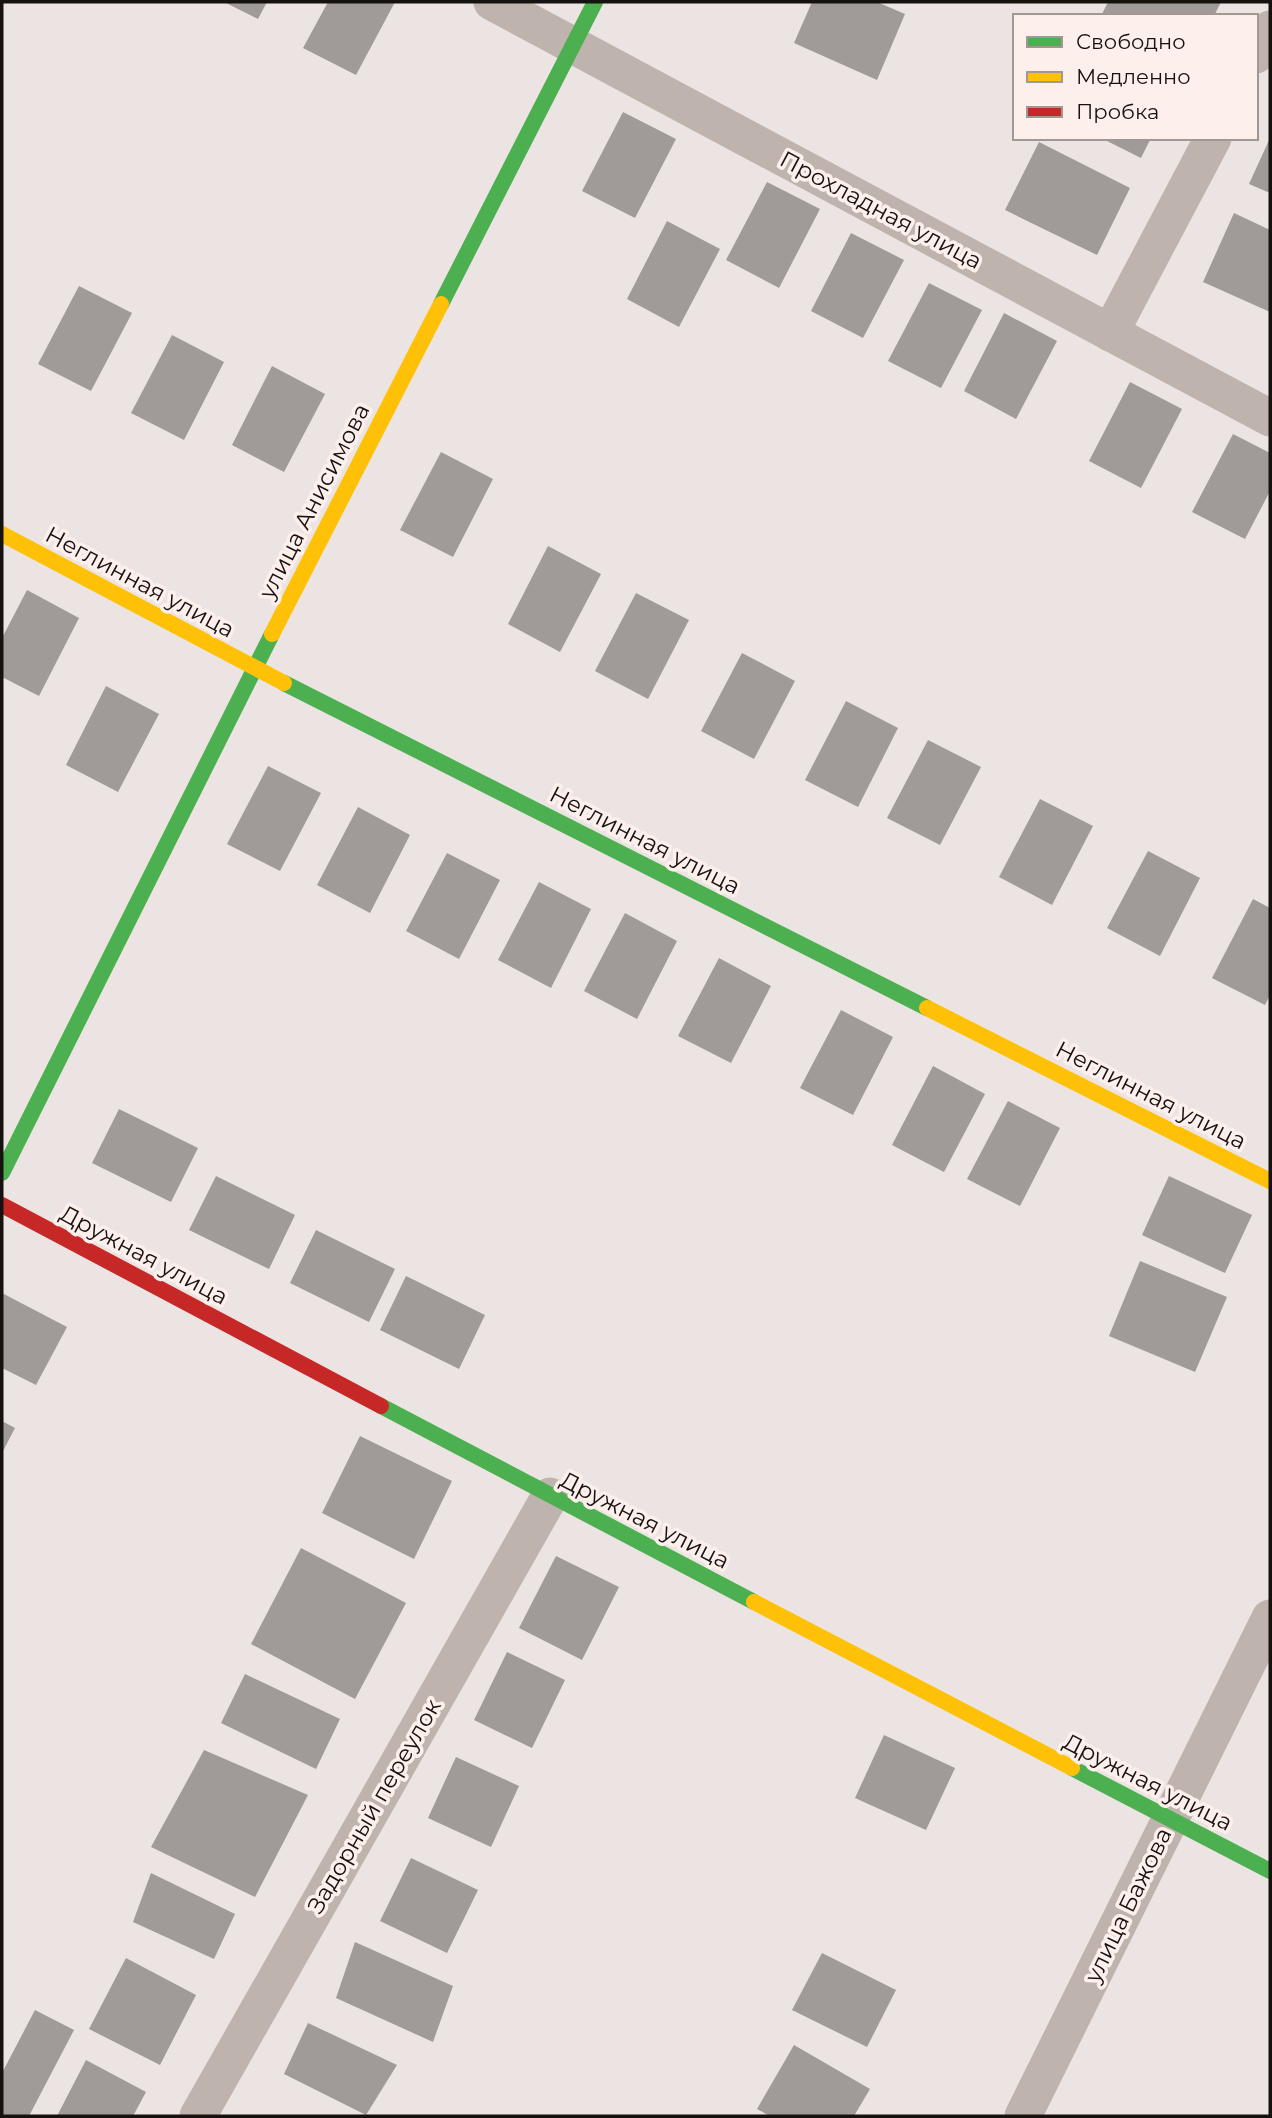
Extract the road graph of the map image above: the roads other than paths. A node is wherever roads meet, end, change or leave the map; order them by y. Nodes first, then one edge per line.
1 (492, 2) edge
2 (595, 2) edge
3 (1270, 29) edge
4 (573, 45) junction
5 (1258, 51) edge
6 (1212, 140) edge
7 (1110, 333) junction
8 (1270, 418) edge
9 (2, 534) edge
10 (255, 668) junction
11 (2, 1173) edge
12 (1270, 1181) edge
13 (2, 1205) edge
14 (550, 1496) junction
15 (1270, 1618) edge
16 (1171, 1819) junction
17 (1270, 1871) edge
18 (198, 2116) edge
19 (1023, 2116) edge

1 - 4 street, Прохладная улица
2 - 4 street, улица Анисимова
3 - 5 street
4 - 7 street, Прохладная улица
4 - 10 street, улица Анисимова
6 - 7 street
7 - 8 street, Прохладная улица
9 - 10 street, Неглинная улица
10 - 11 street, улица Анисимова
10 - 12 street, Неглинная улица
13 - 14 street, Дружная улица
14 - 16 street, Дружная улица
14 - 18 street, Задорный переулок
15 - 16 street, улица Бажова
16 - 17 street, Дружная улица
16 - 19 street, улица Бажова

